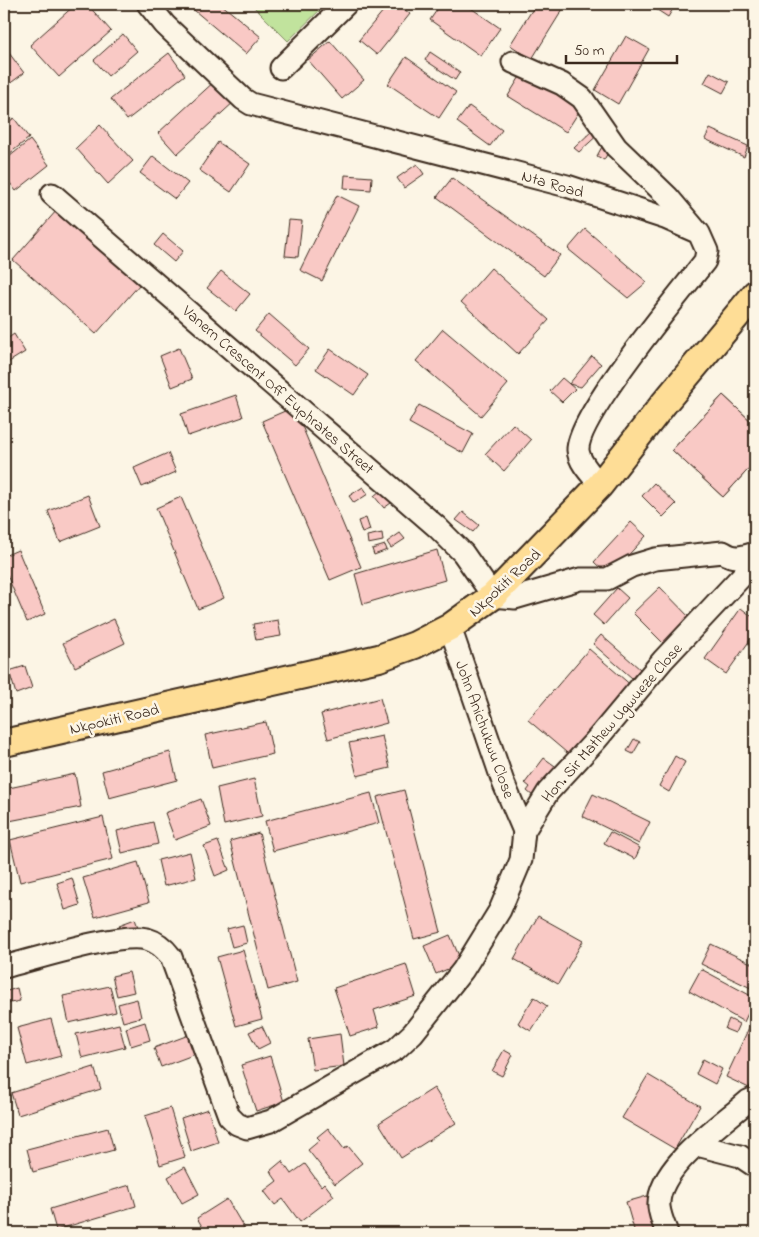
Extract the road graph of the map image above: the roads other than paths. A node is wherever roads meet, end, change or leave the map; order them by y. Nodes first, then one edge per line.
1 (148, 4) edge
2 (346, 4) edge
3 (513, 62) dead end
4 (281, 68) dead end
5 (52, 194) dead end
6 (698, 233) junction
7 (755, 294) edge
8 (600, 485) junction
9 (755, 553) edge
10 (755, 562) edge
11 (492, 596) junction
12 (450, 627) junction
13 (4, 743) edge
14 (524, 831) junction
15 (4, 967) edge
16 (755, 1098) edge
17 (697, 1145) junction
18 (755, 1166) edge
19 (667, 1233) edge

1 - 6 street, Nta Road
2 - 4 street
3 - 6 street
5 - 11 street, Vanern Crescent Off Euphrates Street
6 - 8 street
7 - 8 main road, Nkpokiti Road
8 - 11 main road, Nkpokiti Road
9 - 11 street
10 - 14 street, Hon. Sir Mathew Ugwueze Close
11 - 12 main road, Nkpokiti Road
12 - 13 main road, Nkpokiti Road
12 - 14 street, John Anichukwu Close
14 - 15 street, Hon. Sir Mathew Ugwueze Close
16 - 17 street
17 - 18 street
17 - 19 street

